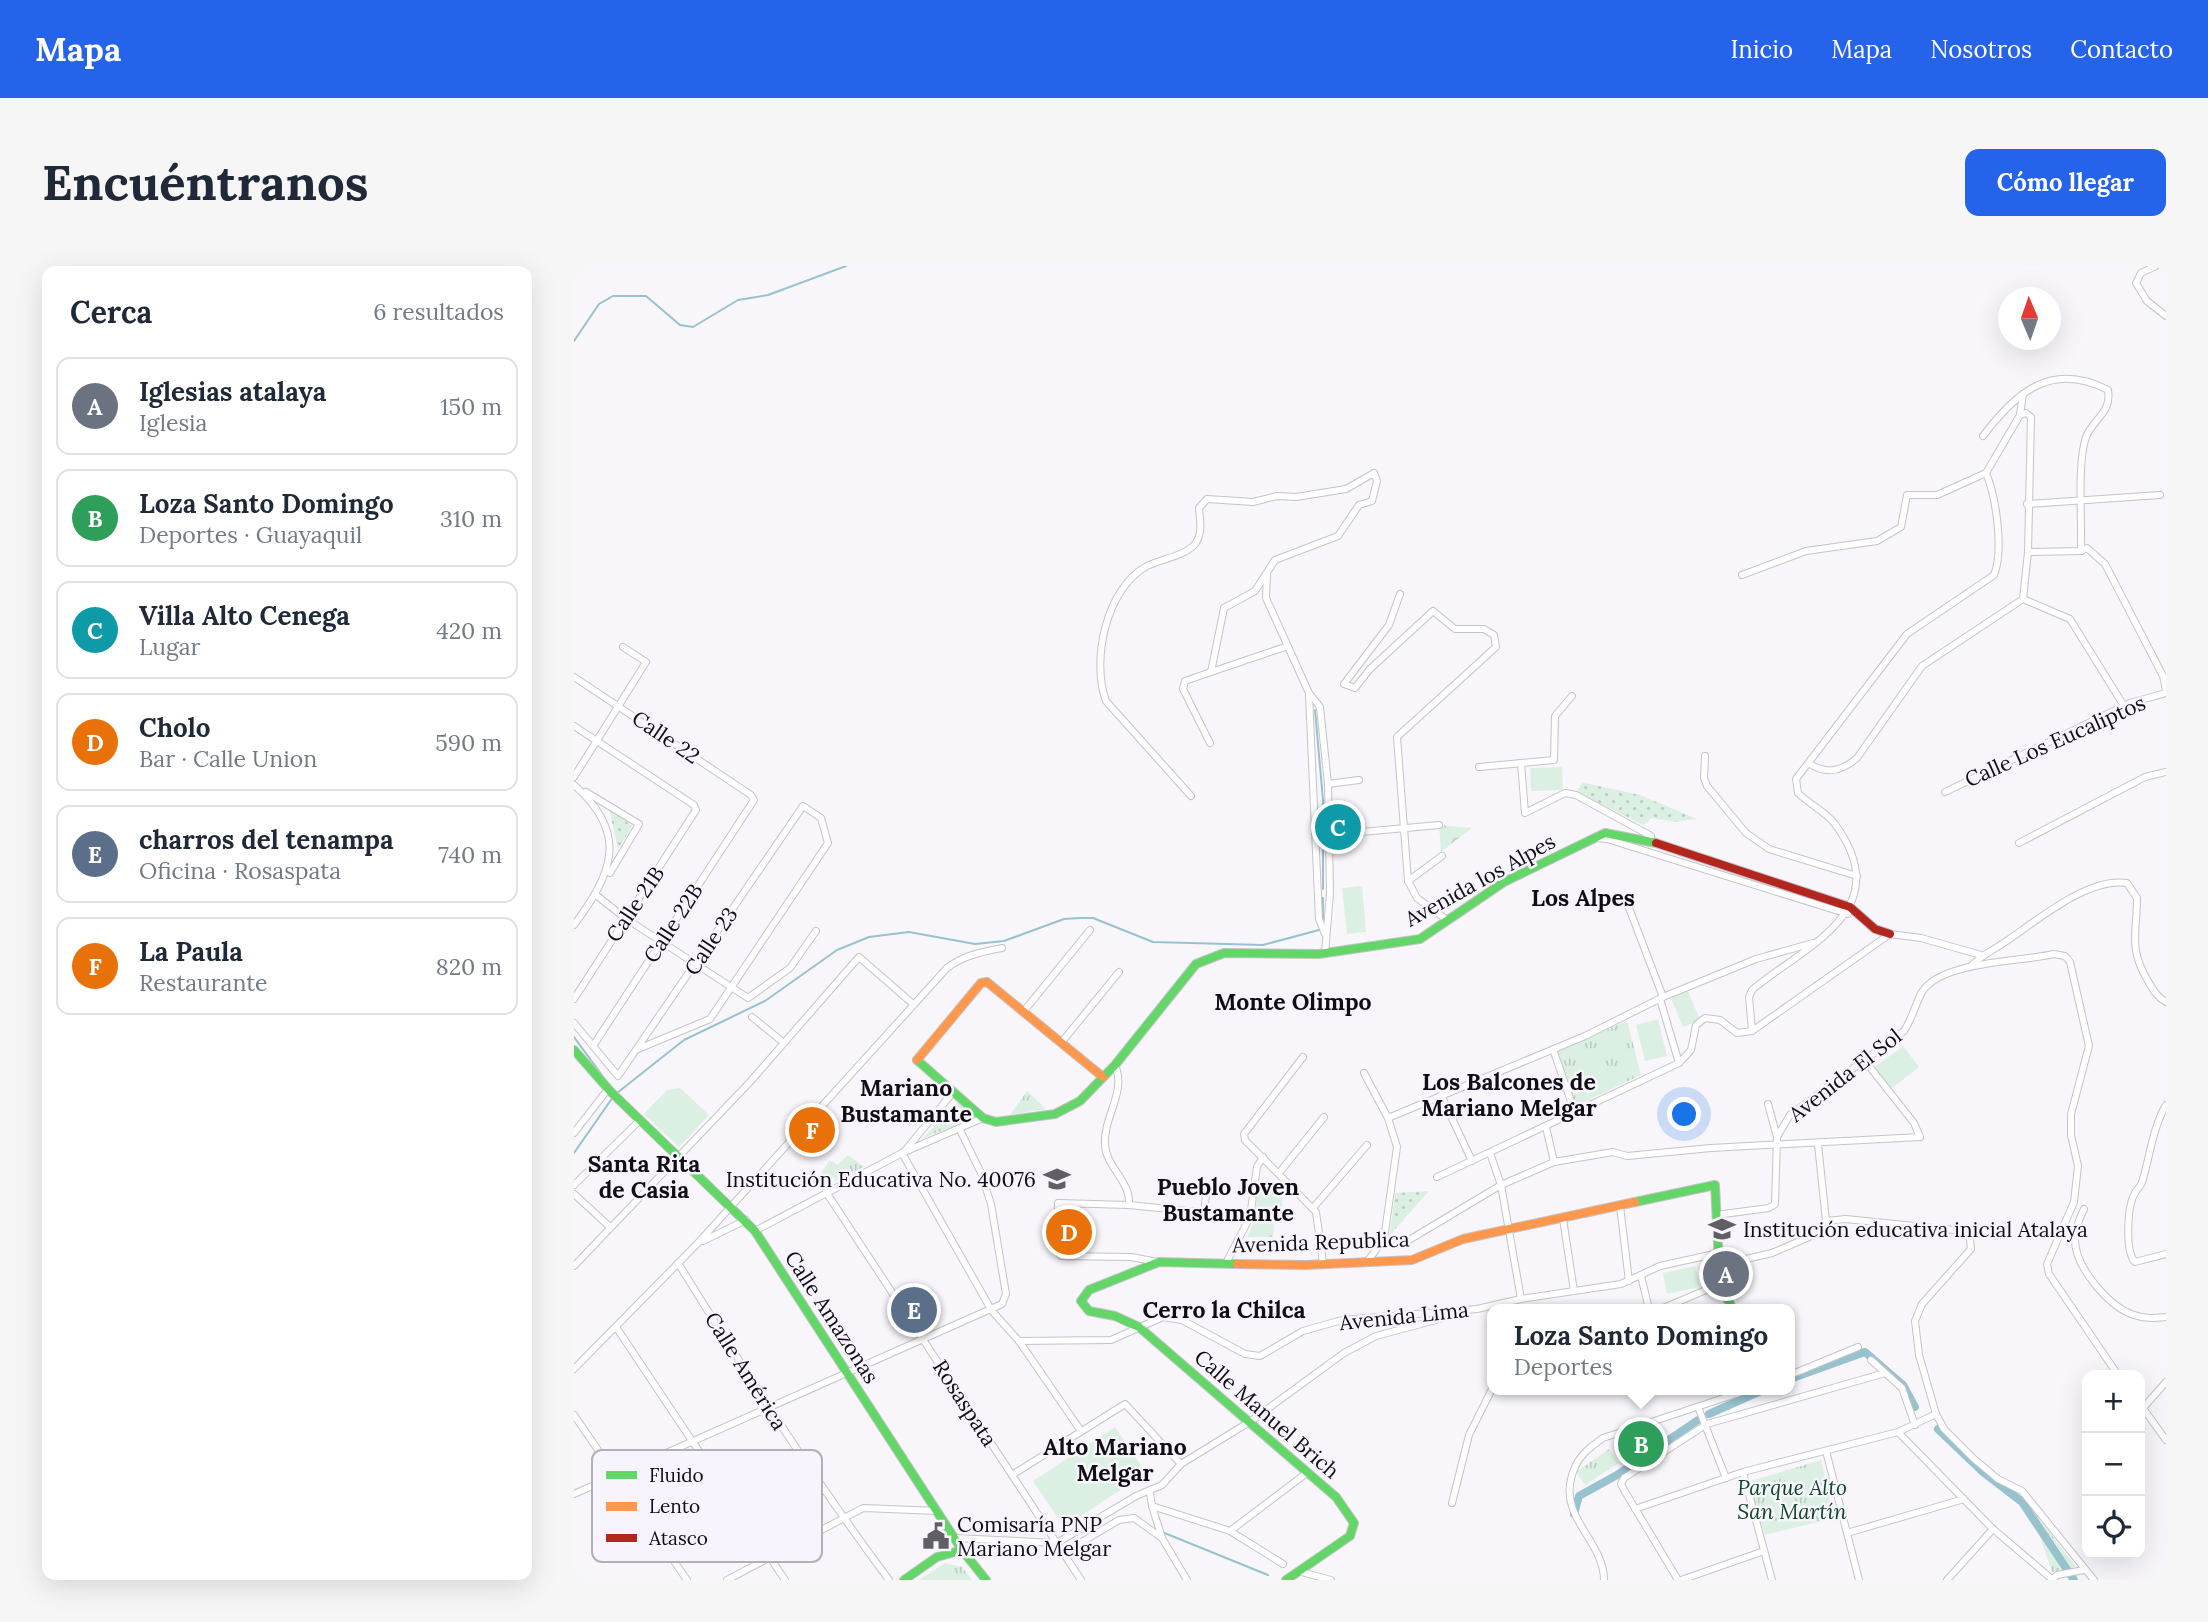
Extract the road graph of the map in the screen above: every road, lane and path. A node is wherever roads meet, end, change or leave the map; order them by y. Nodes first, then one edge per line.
1 (2156, 266) edge
2 (2166, 316) edge
3 (2023, 394) junction
4 (2020, 415) junction
5 (1983, 436) dead end
6 (1986, 473) junction
7 (2160, 495) dead end
8 (2083, 500) junction
9 (2027, 504) junction
10 (2081, 551) junction
11 (2028, 552) junction
12 (1267, 572) junction
13 (1742, 575) dead end
14 (1401, 594) dead end
15 (2023, 599) junction
16 (1289, 646) junction
17 (623, 647) dead end
18 (1211, 672) junction
19 (574, 677) edge
20 (2166, 691) edge
21 (1309, 693) junction
22 (1572, 696) dead end
23 (621, 706) junction
24 (2124, 706) junction
25 (574, 726) edge
26 (598, 741) junction
27 (1210, 743) dead end
28 (1705, 756) dead end
29 (1521, 763) junction
30 (1810, 765) junction
31 (1479, 767) dead end
32 (2166, 772) edge
33 (574, 777) edge
34 (1359, 780) dead end
35 (1328, 784) junction
36 (574, 785) edge
37 (1945, 792) dead end
38 (1191, 796) dead end
39 (754, 800) joint
40 (1439, 825) dead end
41 (1402, 829) junction
42 (1328, 835) junction
43 (1594, 838) junction
44 (1651, 841) junction
45 (2020, 843) dead end
46 (1442, 856) dead end
47 (1857, 876) junction
48 (1408, 881) junction
49 (596, 895) junction
50 (1629, 908) dead end
51 (1849, 910) junction
52 (625, 918) junction
53 (1447, 920) junction
54 (574, 925) edge
55 (1322, 929) junction
56 (1090, 930) dead end
57 (816, 931) dead end
58 (1890, 934) junction
59 (662, 940) junction
60 (1815, 943) junction
61 (1002, 948) dead end
62 (1325, 953) junction
63 (1981, 955) junction
64 (696, 963) junction
65 (1970, 968) junction
66 (1119, 972) dead end
67 (732, 987) junction
68 (1662, 998) junction
69 (574, 999) edge
70 (2166, 1002) edge
71 (913, 1004) junction
72 (1024, 1011) junction
73 (752, 1017) dead end
74 (574, 1023) edge
75 (1752, 1031) junction
76 (784, 1043) junction
77 (1061, 1043) junction
78 (593, 1046) junction
79 (638, 1049) junction
80 (1553, 1049) junction
81 (574, 1051) edge
82 (1303, 1057) dead end
83 (1865, 1060) junction
84 (1679, 1063) junction
85 (1115, 1065) junction
86 (1364, 1073) dead end
87 (1103, 1077) junction
88 (954, 1091) junction
89 (612, 1093) junction
90 (1441, 1095) junction
91 (1768, 1104) dead end
92 (2166, 1105) edge
93 (1575, 1113) junction
94 (1324, 1116) dead end
95 (983, 1118) junction
96 (1388, 1118) junction
97 (640, 1120) junction
98 (1546, 1127) junction
99 (958, 1128) junction
100 (574, 1133) edge
101 (1777, 1137) junction
102 (1367, 1144) dead end
103 (1818, 1144) junction
104 (1777, 1145) junction
105 (902, 1153) junction
106 (1490, 1153) junction
107 (678, 1156) junction
108 (1263, 1157) junction
109 (1472, 1161) junction
110 (1554, 1162) junction
111 (1279, 1173) junction
112 (1437, 1177) dead end
113 (574, 1185) edge
114 (1501, 1185) junction
115 (1207, 1186) dead end
116 (826, 1192) junction
117 (574, 1194) edge
118 (1129, 1205) junction
119 (1620, 1206) junction
120 (731, 1207) junction
121 (1314, 1208) junction
122 (2084, 1209) dead end
123 (1204, 1213) junction
124 (1716, 1215) junction
125 (1250, 1217) junction
126 (1563, 1219) junction
127 (746, 1220) junction
128 (1826, 1221) junction
129 (610, 1227) junction
130 (1507, 1230) junction
131 (755, 1231) junction
132 (1384, 1239) junction
133 (698, 1243) junction
134 (1720, 1253) junction
135 (2166, 1254) edge
136 (1159, 1262) junction
137 (1367, 1262) junction
138 (1226, 1263) junction
139 (678, 1264) junction
140 (1323, 1264) junction
141 (1720, 1265) junction
142 (574, 1266) edge
143 (1641, 1276) junction
144 (1629, 1281) junction
145 (1720, 1284) junction
146 (1574, 1291) junction
147 (1521, 1299) junction
148 (1499, 1304) edge
149 (1648, 1304) edge
150 (1673, 1304) edge
151 (1730, 1304) edge
152 (1487, 1307) edge
153 (1477, 1309) junction
154 (992, 1311) junction
155 (2166, 1317) edge
156 (1139, 1327) junction
157 (616, 1328) junction
158 (924, 1341) junction
159 (1019, 1341) junction
160 (1858, 1347) dead end
161 (1871, 1360) dead end
162 (574, 1369) edge
163 (2115, 1370) edge
164 (1795, 1373) edge
165 (1885, 1373) junction
166 (848, 1374) junction
167 (2166, 1382) edge
168 (1489, 1395) edge
169 (1733, 1395) edge
170 (2145, 1402) edge
171 (1698, 1407) junction
172 (769, 1409) junction
173 (2145, 1411) edge
174 (1936, 1414) junction
175 (574, 1415) edge
176 (1251, 1421) junction
177 (1707, 1424) junction
178 (1915, 1425) junction
179 (1081, 1431) junction
180 (1898, 1432) junction
181 (2166, 1440) edge
182 (691, 1443) junction
183 (598, 1450) edge
184 (675, 1450) edge
185 (696, 1450) edge
186 (797, 1450) edge
187 (1826, 1451) junction
188 (1181, 1464) junction
189 (1308, 1472) junction
190 (1743, 1472) junction
191 (1012, 1475) junction
192 (1726, 1478) junction
193 (592, 1486) edge
194 (822, 1488) edge
195 (1150, 1493) junction
196 (574, 1494) edge
197 (1964, 1499) junction
198 (1452, 1503) dead end
199 (1152, 1506) junction
200 (1635, 1509) junction
201 (938, 1511) junction
202 (843, 1519) junction
203 (1993, 1529) junction
204 (822, 1530) edge
205 (1230, 1531) junction
206 (1847, 1533) junction
207 (955, 1538) junction
208 (1162, 1538) junction
209 (1057, 1543) junction
210 (962, 1550) junction
211 (1764, 1551) junction
212 (1063, 1553) junction
213 (675, 1562) edge
214 (762, 1562) edge
215 (773, 1562) edge
216 (1283, 1564) dead end
217 (2084, 1570) junction
218 (1298, 1571) junction
219 (687, 1580) edge
220 (727, 1580) edge
221 (785, 1580) edge
222 (889, 1580) edge
223 (904, 1580) edge
224 (986, 1580) edge
225 (1080, 1580) edge
226 (1187, 1580) edge
227 (1286, 1580) edge
228 (1331, 1580) edge
229 (1604, 1580) edge
230 (1679, 1580) edge
231 (1772, 1580) edge
232 (1859, 1580) edge
233 (1947, 1580) edge
234 (2053, 1580) edge
235 (2094, 1580) edge

1 - 2 street
3 - 4 street
3 - 5 street
3 - 8 street
4 - 6 street
4 - 9 street
6 - 13 street
6 - 30 street
7 - 8 street
8 - 9 street
8 - 10 street
9 - 11 street
10 - 11 street
10 - 20 street
11 - 15 street
12 - 16 street
12 - 18 street
12 - 38 street
14 - 41 street
15 - 24 street
15 - 30 street
16 - 18 street
16 - 21 street
17 - 23 street
18 - 27 street
19 - 23 street, Calle 22
20 - 24 street, Calle Los Eucaliptos
21 - 35 street
21 - 55 street
22 - 29 street
23 - 26 street
23 - 39 street, Calle 22
24 - 37 street, Calle Los Eucaliptos
25 - 26 street
26 - 33 street
26 - 52 street, Calle 21B
28 - 47 street
29 - 31 street
29 - 44 street
30 - 47 street
32 - 45 street
34 - 35 street
35 - 42 street
36 - 49 street
36 - 49 street
39 - 59 street, Calle 22B
40 - 41 street
41 - 42 street
41 - 48 street
42 - 55 street
43 - 44 street, Avenida los Alpes
43 - 51 street
43 - 53 street, Avenida los Alpes
44 - 51 street, Avenida los Alpes
46 - 48 street
47 - 51 street
48 - 53 street
49 - 52 street
49 - 54 street
50 - 68 street
51 - 58 street
51 - 60 street
52 - 59 street
52 - 69 street, Calle 21B
53 - 62 street, Avenida los Alpes
55 - 62 street
56 - 72 street
57 - 67 street
58 - 63 street
58 - 75 street
59 - 64 street
59 - 78 street, Calle 22B
60 - 68 street
60 - 75 street
61 - 71 street
62 - 85 street, Avenida los Alpes
63 - 65 street
63 - 70 street
64 - 67 street
64 - 67 street, Calle 23
64 - 79 street, Calle 23
65 - 83 street, Avenida El Sol
65 - 163 street, Avenida El Sol
66 - 77 street
67 - 79 street
68 - 80 street
68 - 84 street
71 - 76 street
71 - 120 street
72 - 77 street
72 - 88 street
73 - 76 street
74 - 78 street
75 - 84 street
76 - 107 street
77 - 87 street
78 - 79 street, Calle 23
80 - 90 street
80 - 93 street
81 - 89 street, Calle Amazonas
82 - 108 street
83 - 101 street, Avenida El Sol
83 - 103 street
84 - 93 street
85 - 87 street, Avenida los Alpes
85 - 118 street
86 - 96 street
87 - 95 street, Avenida los Alpes
88 - 95 street
88 - 105 street
89 - 97 street, Calle Amazonas
89 - 100 street
90 - 96 street
90 - 109 street
91 - 101 street
92 - 135 street
93 - 98 street
94 - 111 street
95 - 99 street
96 - 132 street
97 - 107 street, Calle Amazonas
97 - 113 street
98 - 106 street
98 - 110 street
99 - 105 street
99 - 154 street
101 - 104 street
102 - 121 street
103 - 104 street
103 - 128 street
104 - 110 street
104 - 124 street
105 - 116 street
105 - 154 street
106 - 109 street
106 - 114 street
107 - 120 street, Calle Amazonas
107 - 129 street
108 - 111 street
108 - 125 street
109 - 112 street
110 - 114 street
111 - 121 street
114 - 130 street
114 - 132 street
115 - 123 street
116 - 131 street
116 - 158 street, Rosaspata
117 - 129 street
118 - 123 street
118 - 136 street
119 - 124 street, Avenida Republica
119 - 126 street, Avenida Republica
119 - 144 street
120 - 127 street, Calle Amazonas
120 - 133 street
121 - 140 street
122 - 155 street
123 - 125 street
124 - 134 street
125 - 138 street
126 - 130 street, Avenida Republica
126 - 146 street
127 - 131 street, Calle Amazonas
127 - 133 street
128 - 141 street
128 - 174 street
129 - 142 street
130 - 137 street, Avenida Republica
130 - 147 street
131 - 166 street, Calle Amazonas
132 - 137 street
133 - 139 street
134 - 141 street
134 - 143 street, Avenida Lima
136 - 138 street, Avenida Republica
136 - 156 street, Avenida Republica
137 - 140 street, Avenida Republica
138 - 140 street, Avenida Republica
139 - 157 street
139 - 172 street, Calle América
141 - 145 street
143 - 144 street, Avenida Lima
143 - 149 street
144 - 146 street, Avenida Lima
145 - 150 street
145 - 151 street
146 - 147 street, Avenida Lima
147 - 148 street, Avenida Lima
152 - 153 street, Avenida Lima
153 - 156 street, Avenida Lima
153 - 176 street
154 - 158 street
154 - 159 street
156 - 159 street, Avenida Lima
156 - 176 street, Calle Manuel Brich
157 - 162 street
157 - 182 street
158 - 166 street
158 - 191 street, Rosaspata
159 - 179 street
160 - 164 street
161 - 165 street
165 - 177 street
165 - 178 street
166 - 172 street
166 - 201 street, Calle Amazonas
167 - 170 street
168 - 198 street
169 - 171 street
171 - 177 street
171 - 229 street
172 - 182 street
172 - 186 street, Calle América
173 - 181 street
174 - 178 street
174 - 217 street
175 - 183 street
176 - 188 street
176 - 189 street, Calle Manuel Brich
177 - 192 street
177 - 200 street
178 - 180 street
179 - 188 street
179 - 191 street
180 - 187 street
180 - 197 street
182 - 184 street
182 - 185 street
187 - 190 street
187 - 206 street
188 - 195 street
189 - 205 street
189 - 218 street, Calle Manuel Brich
190 - 192 street
190 - 211 street
191 - 209 street, Rosaspata
192 - 200 street
193 - 196 street
194 - 202 street, Calle América
195 - 199 street
195 - 209 street
197 - 203 street
197 - 206 street
199 - 205 street
199 - 208 street
200 - 230 street
201 - 202 street
201 - 207 street, Calle Amazonas
202 - 204 street
202 - 222 street, Calle América
203 - 233 street
203 - 234 street
205 - 216 street
206 - 232 street
207 - 209 street
207 - 210 street, Calle Amazonas
208 - 212 street
208 - 226 street
209 - 212 street, Rosaspata
210 - 223 street
210 - 224 street, Calle Amazonas
211 - 230 street
211 - 231 street
212 - 225 street, Rosaspata
213 - 219 street
214 - 220 street
215 - 221 street
217 - 234 street
217 - 235 street
218 - 227 street
218 - 228 street

